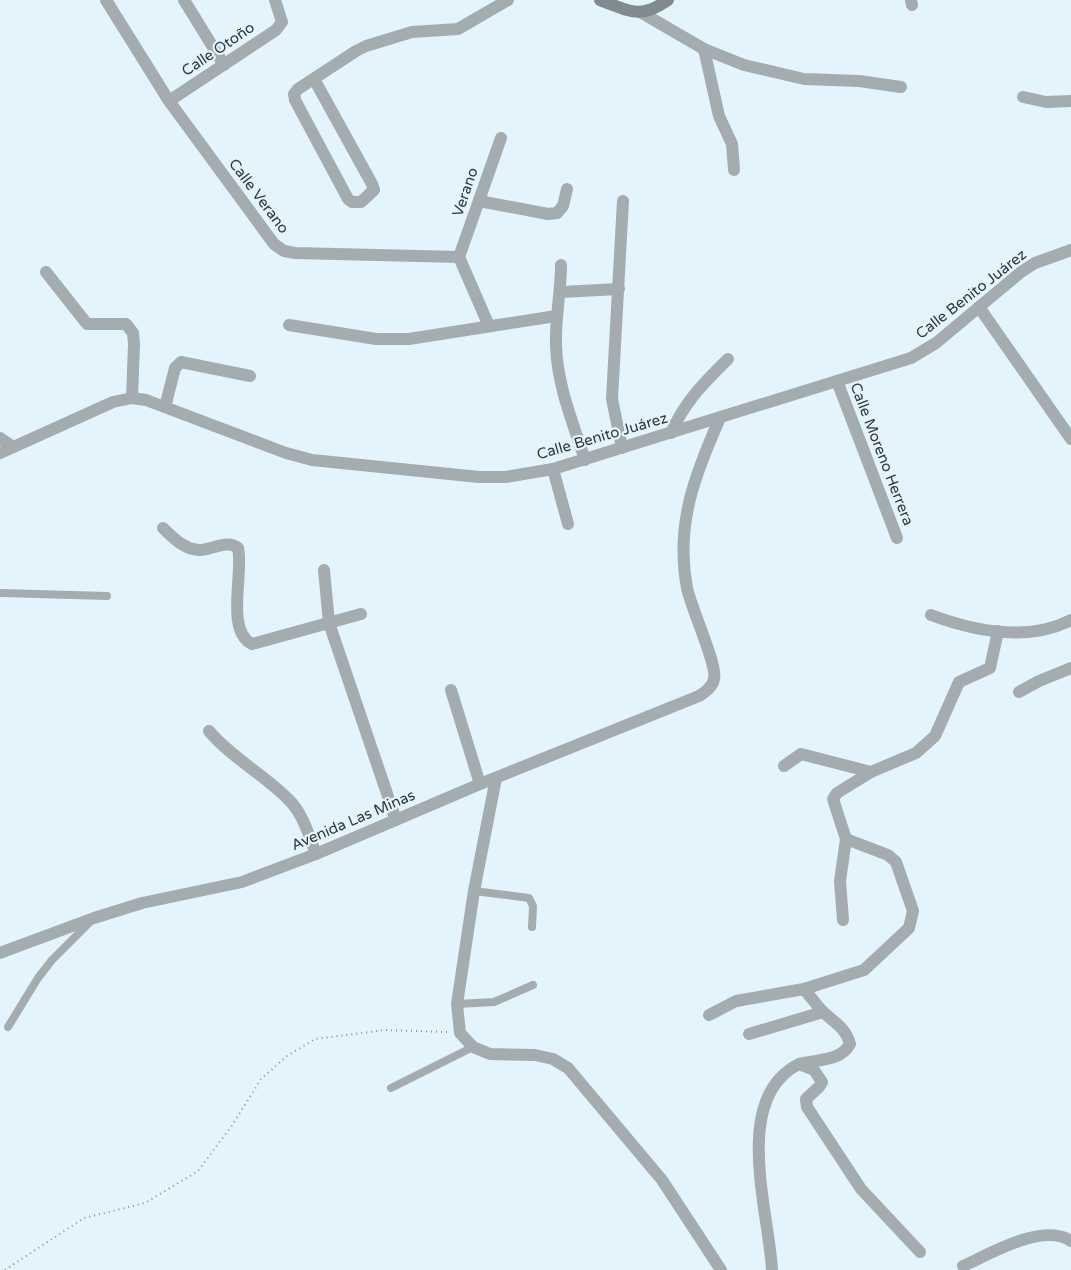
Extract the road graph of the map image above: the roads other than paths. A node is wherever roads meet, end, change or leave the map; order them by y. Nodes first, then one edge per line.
1 (106, 0) edge
2 (184, 0) edge
3 (275, 0) edge
4 (508, 0) edge
5 (600, 0) edge
6 (668, 0) edge
7 (642, 13) junction
8 (704, 49) junction
9 (224, 65) junction
10 (314, 79) junction
11 (901, 86) dead end
12 (1023, 96) dead end
13 (169, 101) junction
14 (1071, 101) edge
15 (501, 138) dead end
16 (734, 170) dead end
17 (567, 189) dead end
18 (479, 201) junction
19 (623, 202) dead end
20 (1071, 250) edge
21 (459, 258) junction
22 (561, 265) dead end
23 (46, 272) dead end
24 (619, 289) junction
25 (561, 292) junction
26 (979, 307) junction
27 (556, 316) junction
28 (289, 325) dead end
29 (489, 326) junction
30 (728, 359) dead end
31 (250, 376) dead end
32 (837, 381) junction
33 (132, 398) junction
34 (164, 407) junction
35 (720, 418) junction
36 (672, 433) junction
37 (0, 438) edge
38 (1071, 439) edge
39 (14, 447) junction
40 (622, 448) junction
41 (0, 453) edge
42 (586, 460) junction
43 (552, 470) junction
44 (568, 524) dead end
45 (163, 528) dead end
46 (897, 538) dead end
47 (324, 570) dead end
48 (0, 593) edge
49 (107, 596) dead end
50 (361, 614) dead end
51 (931, 615) dead end
52 (1070, 622) edge
53 (329, 623) junction
54 (998, 631) junction
55 (1071, 668) edge
56 (451, 690) dead end
57 (1019, 692) dead end
58 (209, 731) dead end
59 (784, 766) dead end
60 (871, 772) junction
61 (496, 778) junction
62 (480, 784) junction
63 (396, 820) junction
64 (846, 839) junction
65 (316, 854) junction
66 (474, 891) junction
67 (94, 918) junction
68 (842, 920) dead end
69 (532, 927) dead end
70 (0, 953) edge
71 (533, 985) dead end
72 (804, 989) junction
73 (456, 1004) junction
74 (823, 1012) junction
75 (710, 1015) dead end
76 (8, 1027) dead end
77 (749, 1034) dead end
78 (473, 1047) junction
79 (799, 1064) junction
80 (391, 1088) dead end
81 (1071, 1241) edge
82 (920, 1252) dead end
83 (963, 1266) dead end
84 (721, 1270) edge
85 (772, 1270) edge

1 - 13 street, Calle Verano
2 - 9 street
3 - 9 street, Calle Otoño
4 - 10 street
5 - 7 street
6 - 7 street
7 - 8 street
8 - 11 street
8 - 16 street
9 - 13 street, Calle Otoño
10 - 10 street
12 - 14 street
13 - 21 street, Calle Verano
15 - 18 street, Verano
17 - 18 street
18 - 21 street, Verano
19 - 24 street
20 - 26 street, Calle Benito Juárez
21 - 29 street
22 - 25 street
23 - 33 street
24 - 25 street
24 - 40 street
25 - 27 street
26 - 32 street, Calle Benito Juárez
26 - 38 street
27 - 29 street
27 - 42 street
28 - 29 street
30 - 36 street
31 - 34 street
32 - 35 street, Calle Benito Juárez
32 - 46 street, Calle Moreno Herrera
33 - 34 street, Calle Benito Juárez
33 - 39 street
34 - 43 street, Calle Benito Juárez
35 - 36 street, Calle Benito Juárez
35 - 61 street, Avenida Las Minas
36 - 40 street, Calle Benito Juárez
37 - 39 street
39 - 41 street
40 - 42 street, Calle Benito Juárez
42 - 43 street, Calle Benito Juárez
43 - 44 street
45 - 53 street
47 - 53 street
48 - 49 lane
50 - 53 street
51 - 54 street
52 - 54 street
53 - 63 street
54 - 60 street
55 - 57 street
56 - 62 street
58 - 65 street
59 - 60 street
60 - 64 street
61 - 62 street, Avenida Las Minas
61 - 66 street
62 - 63 street, Avenida Las Minas
63 - 65 street, Avenida Las Minas
64 - 68 street
64 - 72 street
65 - 67 street, Avenida Las Minas
66 - 69 lane
66 - 73 street
67 - 70 street, Avenida Las Minas
67 - 76 lane
71 - 73 lane
72 - 74 street
72 - 75 street
73 - 78 street
74 - 77 street
74 - 79 street
78 - 80 lane
78 - 84 street
79 - 82 street
79 - 85 street
81 - 83 street

